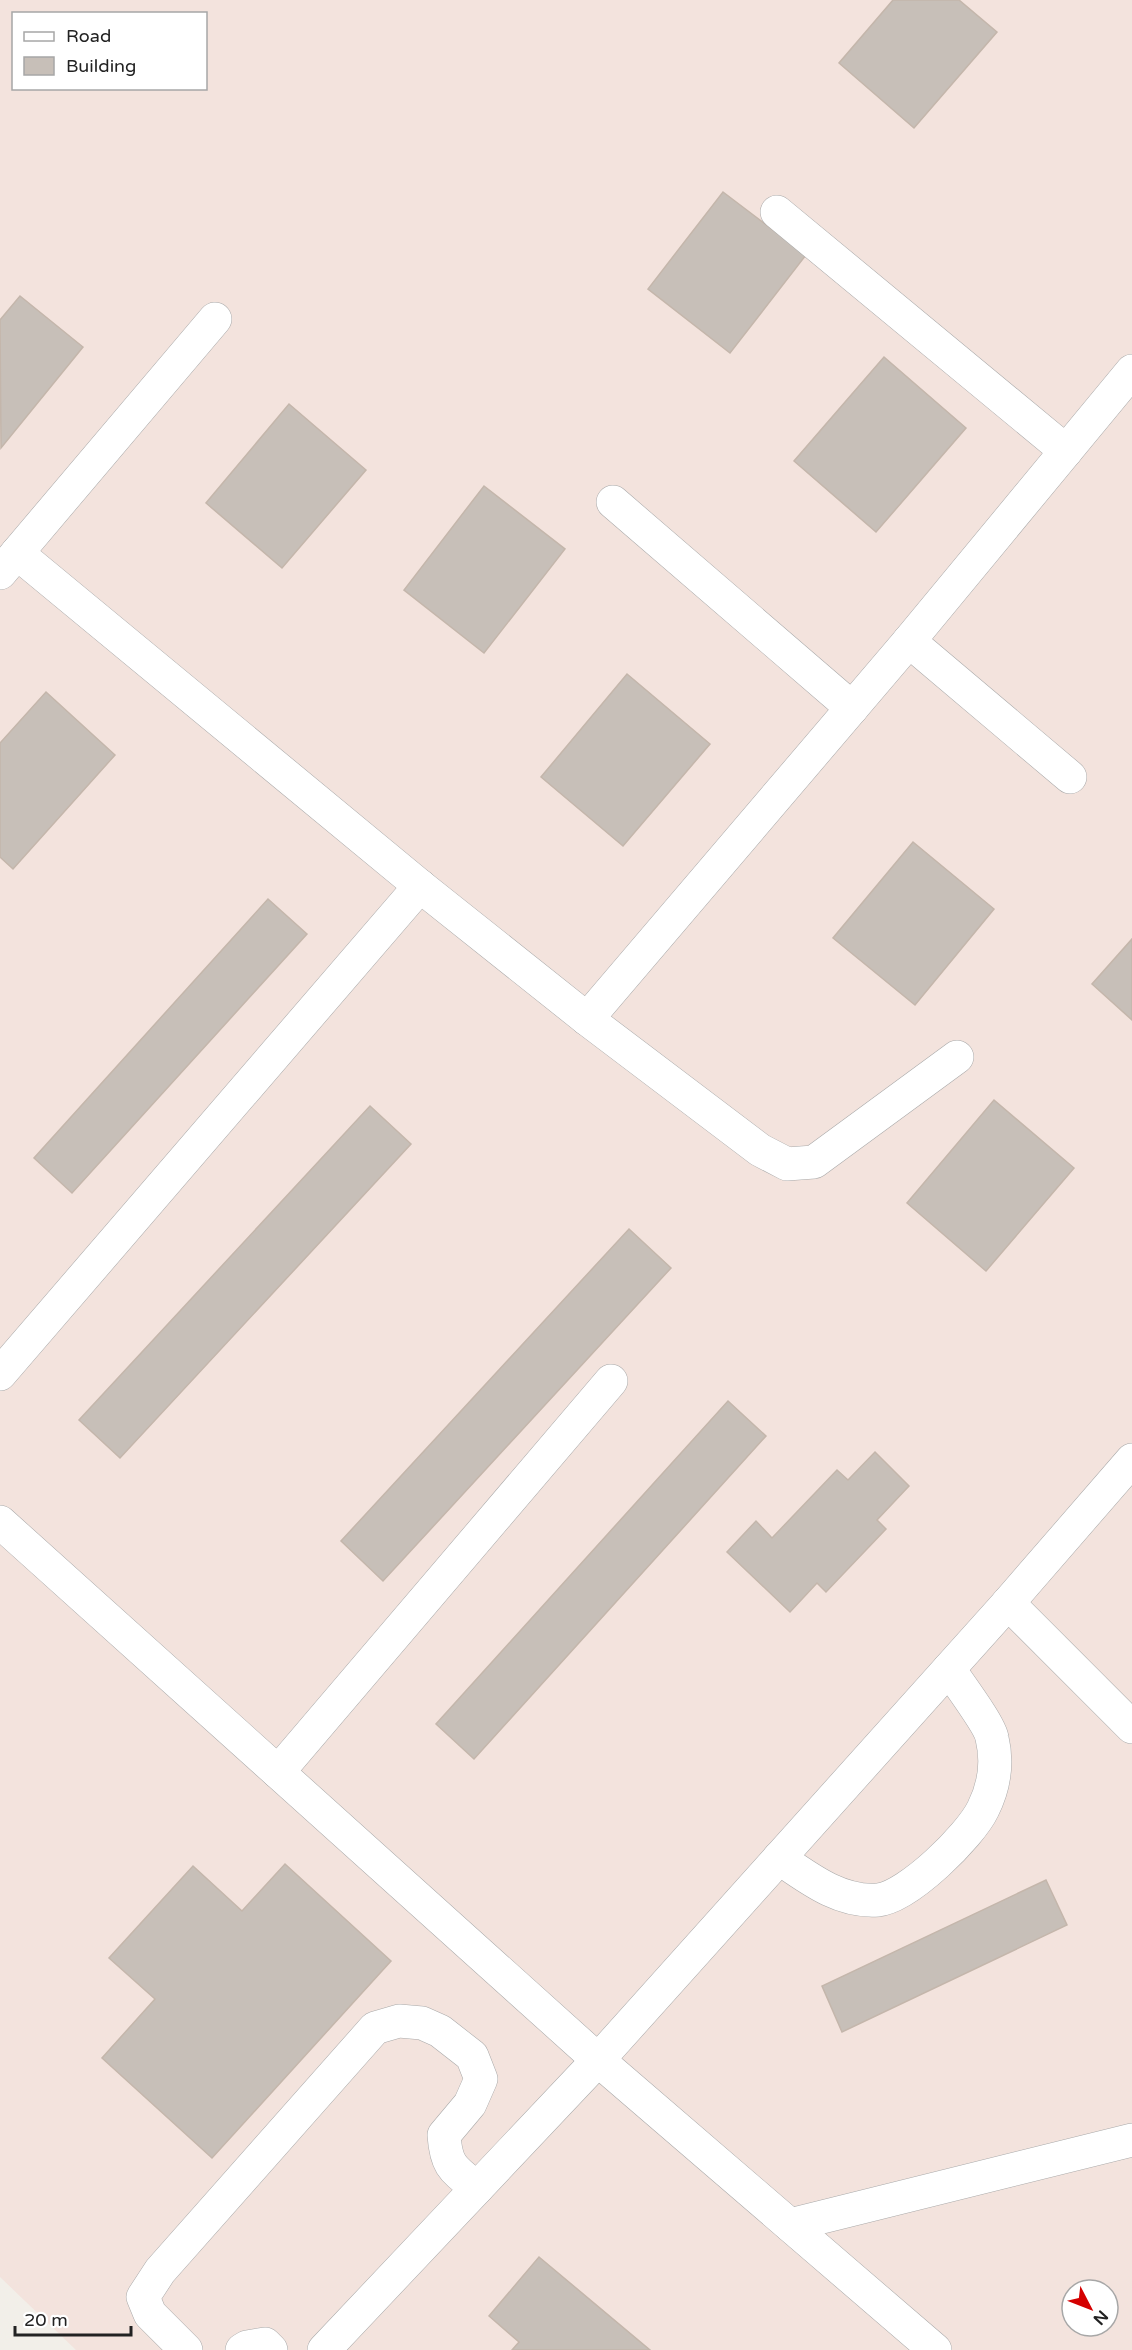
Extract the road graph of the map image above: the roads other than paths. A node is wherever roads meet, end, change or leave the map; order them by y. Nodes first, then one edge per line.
1 (777, 213) dead end
2 (215, 320) dead end
3 (1132, 371) edge
4 (1066, 451) junction
5 (613, 502) dead end
6 (9, 563) edge
7 (909, 641) junction
8 (852, 708) junction
9 (1070, 777) dead end
10 (420, 886) junction
11 (587, 1018) junction
12 (957, 1057) dead end
13 (0, 1374) edge
14 (611, 1381) dead end
15 (1132, 1460) edge
16 (0, 1522) edge
17 (1008, 1603) junction
18 (949, 1669) junction
19 (1132, 1727) edge
20 (278, 1772) junction
21 (779, 1858) junction
22 (598, 2060) junction
23 (1132, 2140) edge
24 (477, 2188) junction
25 (790, 2225) junction
26 (186, 2350) edge
27 (242, 2350) edge
28 (271, 2350) edge
29 (324, 2350) edge
30 (935, 2350) edge

1 - 4 street
2 - 6 street
3 - 4 street
4 - 7 street
5 - 8 street
6 - 10 street
7 - 8 street
7 - 9 street
8 - 11 street
10 - 11 street
10 - 13 street
11 - 12 street
14 - 20 street
15 - 17 street
16 - 20 street
17 - 18 street
17 - 19 street
18 - 21 street
18 - 21 street
20 - 22 street
21 - 22 street
22 - 24 street
22 - 25 street
23 - 25 street
24 - 26 street
24 - 29 street
25 - 30 street
27 - 28 street

